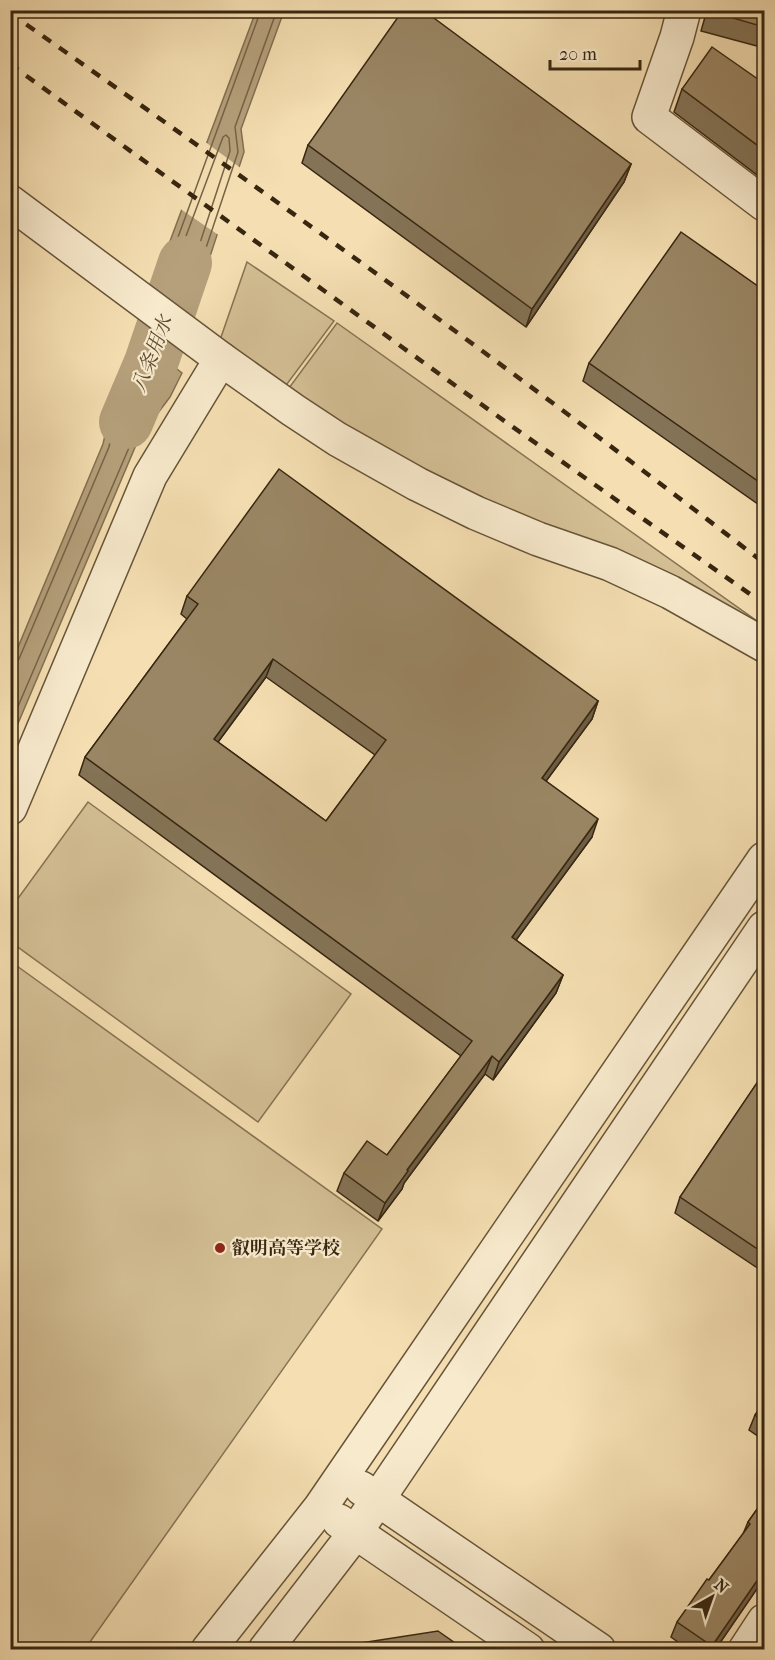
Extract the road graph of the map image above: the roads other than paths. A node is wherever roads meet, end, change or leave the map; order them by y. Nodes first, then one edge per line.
1 (684, 10) edge
2 (10, 202) edge
3 (765, 204) edge
4 (221, 359) junction
5 (765, 645) edge
6 (10, 808) edge
7 (765, 859) edge
8 (765, 928) edge
9 (342, 1475) junction
10 (378, 1500) junction
11 (320, 1508) junction
12 (355, 1533) junction
13 (765, 1621) edge
14 (208, 1650) edge
15 (265, 1650) edge
16 (528, 1650) edge
17 (598, 1650) edge
18 (745, 1650) edge

1 - 3 street
2 - 4 street
4 - 5 street
4 - 6 street
7 - 9 street
8 - 10 street
9 - 10 street
9 - 11 street
10 - 12 street
10 - 17 street
11 - 12 street
11 - 14 street
12 - 15 street
12 - 16 street
13 - 18 street

